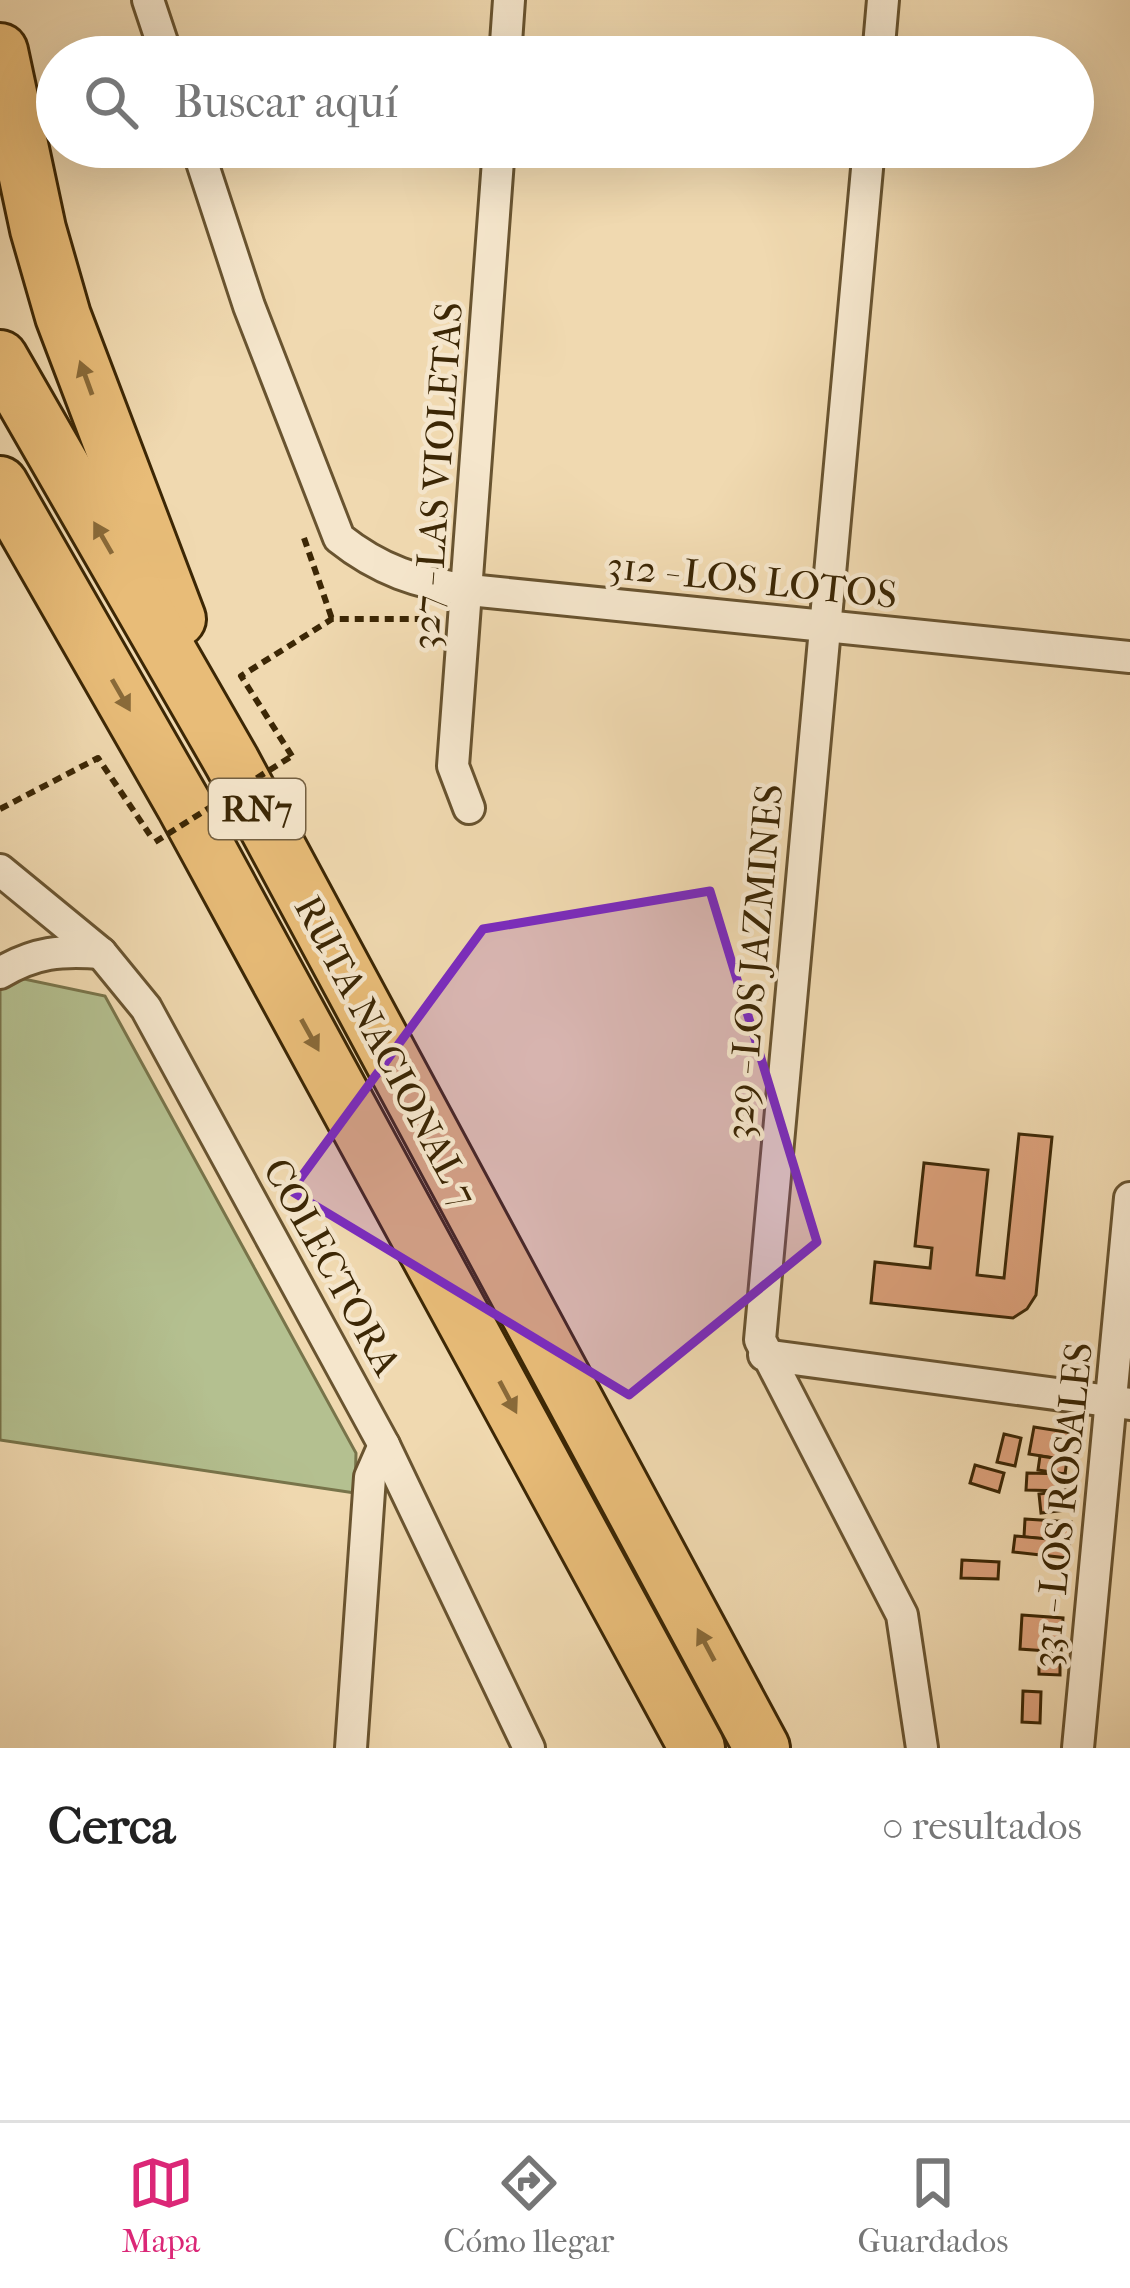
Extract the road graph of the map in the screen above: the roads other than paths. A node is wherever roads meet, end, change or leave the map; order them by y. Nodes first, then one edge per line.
1 (148, 0) edge
2 (509, 0) edge
3 (883, 0) edge
4 (160, 36) edge
5 (507, 36) edge
6 (880, 36) edge
7 (0, 51) edge
8 (203, 168) edge
9 (498, 168) edge
10 (867, 168) edge
11 (0, 358) edge
12 (0, 484) edge
13 (468, 604) junction
14 (823, 627) junction
15 (1130, 657) edge
16 (232, 762) junction
17 (469, 808) dead end
18 (0, 870) edge
19 (101, 953) junction
20 (0, 973) edge
21 (1130, 1198) edge
22 (764, 1355) junction
23 (1121, 1403) edge
24 (384, 1445) junction
25 (351, 1748) edge
26 (529, 1748) edge
27 (697, 1748) edge
28 (762, 1748) edge
29 (922, 1748) edge
30 (1078, 1748) edge

1 - 4 street
2 - 5 street
3 - 6 street
16 -> 7 highway
8 - 13 street, 312 - LOS LOTOS
9 - 13 street, 327 - LAS VIOLETAS
10 - 14 street, 329 - LOS JAZMINES
16 -> 11 highway, RUTA NACIONAL 7 / RN7
12 -> 27 highway, RUTA NACIONAL 7 / RN7
13 - 14 street, 312 - LOS LOTOS
13 - 17 street, 327 - LAS VIOLETAS
14 - 15 street, 312 - LOS LOTOS
14 - 22 street, 329 - LOS JAZMINES
28 -> 16 highway, RUTA NACIONAL 7 / RN7
18 - 19 street, COLECTORA
19 - 20 street
19 - 24 street, COLECTORA
21 - 23 street, 331 - LOS ROSALES
22 - 23 street
22 - 29 street, 329 - LOS JAZMINES
23 - 30 street, 331 - LOS ROSALES
24 - 25 street
24 - 26 street, COLECTORA

